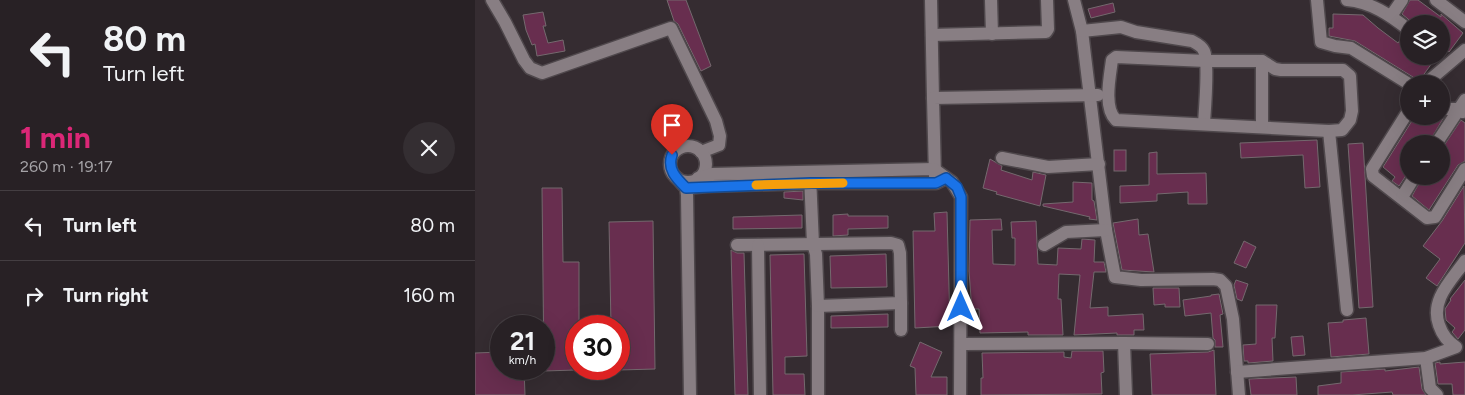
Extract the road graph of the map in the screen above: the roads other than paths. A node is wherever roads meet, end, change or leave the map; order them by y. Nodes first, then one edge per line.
1 (492, 0) edge
2 (931, 0) edge
3 (991, 0) edge
4 (1047, 0) edge
5 (1074, 0) edge
6 (1317, 0) edge
7 (1347, 0) edge
8 (1402, 0) edge
9 (1436, 0) edge
10 (1391, 16) junction
11 (1465, 22) edge
12 (1400, 23) edge
13 (1082, 32) junction
14 (992, 34) junction
15 (932, 35) junction
16 (1465, 50) edge
17 (1450, 56) edge
18 (1206, 61) junction
19 (1261, 61) junction
20 (1400, 78) edge
21 (1091, 95) junction
22 (1108, 95) junction
23 (933, 98) junction
24 (1463, 108) edge
25 (1450, 109) edge
26 (1204, 123) junction
27 (1400, 124) edge
28 (1261, 126) junction
29 (1329, 131) junction
30 (1443, 135) edge
31 (701, 152) junction
32 (1002, 158) dead end
33 (1099, 164) junction
34 (934, 169) junction
35 (1465, 169) edge
36 (814, 178) junction
37 (941, 181) junction
38 (692, 185) junction
39 (1409, 185) edge
40 (1402, 197) junction
41 (1106, 230) junction
42 (737, 245) dead end
43 (758, 245) junction
44 (1044, 245) dead end
45 (816, 247) junction
46 (1465, 262) edge
47 (901, 303) junction
48 (818, 306) junction
49 (1347, 310) dead end
50 (901, 330) dead end
51 (1124, 343) junction
52 (961, 344) junction
53 (1208, 344) dead end
54 (1461, 345) edge
55 (1426, 358) junction
56 (1237, 372) junction
57 (690, 395) edge
58 (760, 395) edge
59 (818, 395) edge
60 (960, 395) edge
61 (1126, 395) edge
62 (1239, 395) edge
63 (1437, 395) edge

1 - 31 street
2 - 15 street
3 - 14 street
4 - 14 street
5 - 13 street
6 - 20 street
7 - 10 street
8 - 10 street
9 - 11 street
10 - 12 street
13 - 18 street
13 - 21 street
14 - 15 street
15 - 23 street
16 - 17 street
18 - 19 street
18 - 22 street
18 - 26 street
19 - 28 street
19 - 29 street
21 - 22 street
21 - 23 street
21 - 33 street
22 - 26 street
23 - 34 street
24 - 25 street
24 - 30 street
26 - 28 street
27 - 40 street
28 - 29 street
29 - 49 street
31 - 38 street
31 - 38 street
32 - 33 street
33 - 41 street
34 - 36 street
34 - 37 street
35 - 40 street
36 - 37 street
36 - 38 street
36 - 45 street
37 - 52 street
38 - 57 street
39 - 40 street
41 - 44 street
41 - 56 street
42 - 43 street
43 - 45 street
43 - 58 street
45 - 47 street
45 - 48 street
46 - 54 street
47 - 48 street
47 - 50 street
48 - 59 street
51 - 52 street
51 - 53 street
51 - 61 street
52 - 60 street
54 - 55 street
55 - 56 street
55 - 63 street
56 - 62 street

